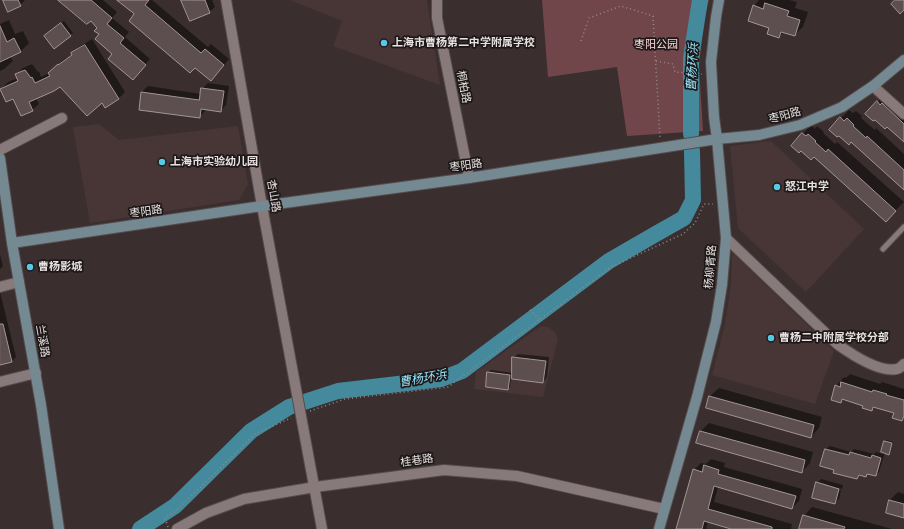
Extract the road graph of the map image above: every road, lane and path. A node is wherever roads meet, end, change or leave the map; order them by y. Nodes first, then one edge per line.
1 (226, 0) edge
2 (437, 0) edge
3 (719, 0) edge
4 (581, 41) dead end
5 (904, 60) edge
6 (656, 61) junction
7 (696, 74) dead end
8 (873, 86) junction
9 (904, 114) edge
10 (62, 118) dead end
11 (717, 139) junction
12 (661, 147) junction
13 (0, 150) edge
14 (0, 158) edge
15 (469, 178) junction
16 (723, 204) junction
17 (262, 206) junction
18 (904, 226) edge
19 (726, 238) junction
20 (12, 243) junction
21 (883, 249) dead end
22 (19, 282) junction
23 (0, 287) edge
24 (530, 310) dead end
25 (540, 320) junction
26 (904, 364) edge
27 (36, 373) junction
28 (0, 382) edge
29 (301, 413) junction
30 (315, 487) junction
31 (664, 509) junction
32 (59, 529) edge
33 (168, 529) edge
34 (177, 529) edge
35 (322, 529) edge
36 (659, 529) edge

1 - 17 street, 杏山路
2 - 15 street, 桐柏路
3 - 11 street, 杨柳青路
4 - 6 path
5 - 8 street, 枣阳路
6 - 7 path
6 - 12 path
8 - 9 street
8 - 11 street, 枣阳路
10 - 13 street
11 - 12 street, 枣阳路
11 - 16 street, 杨柳青路
12 - 15 street, 枣阳路
14 - 20 street, 兰溪路
15 - 17 street, 枣阳路
16 - 19 street, 杨柳青路
16 - 25 path
17 - 20 street, 枣阳路
17 - 29 street, 杏山路
18 - 21 lane
19 - 26 street
19 - 31 street, 杨柳青路
20 - 22 street, 兰溪路
22 - 23 street
22 - 27 street, 兰溪路
24 - 25 path
25 - 29 path
27 - 28 street
27 - 32 street, 兰溪路
29 - 30 street
29 - 33 path
30 - 31 street, 桂巷路
30 - 34 street, 桂巷路
30 - 35 street
31 - 36 street, 杨柳青路

